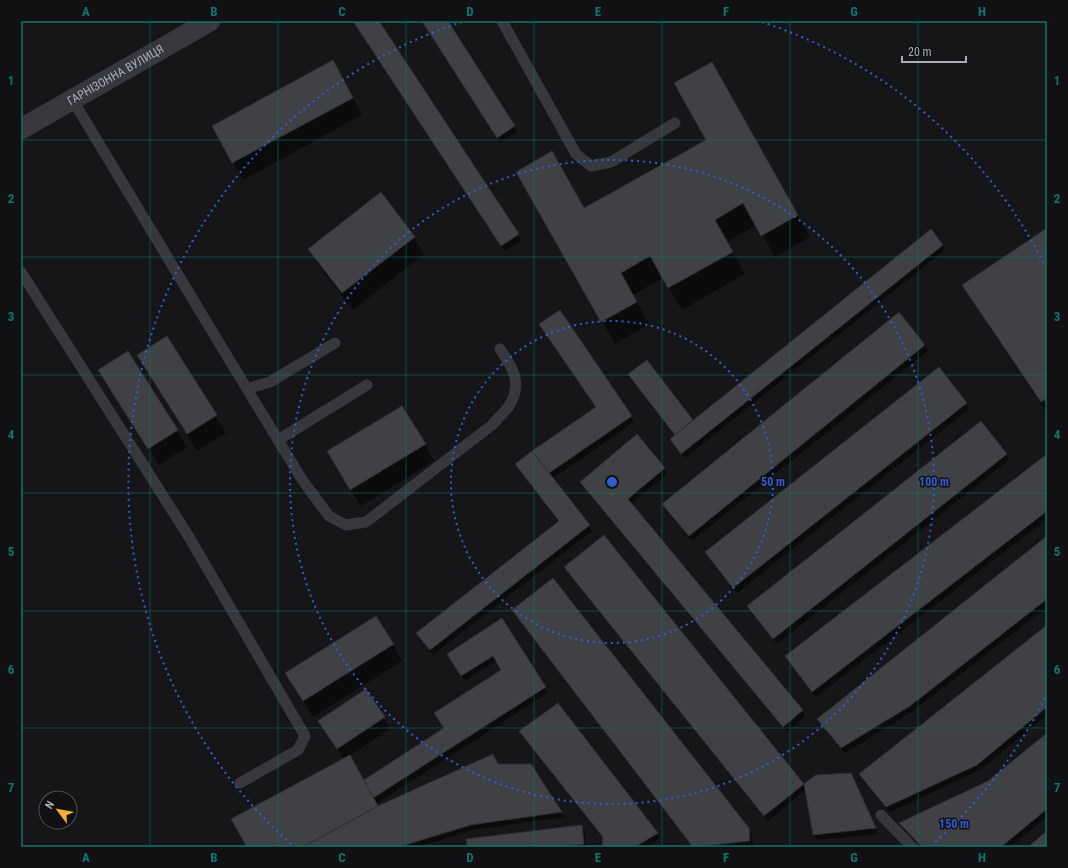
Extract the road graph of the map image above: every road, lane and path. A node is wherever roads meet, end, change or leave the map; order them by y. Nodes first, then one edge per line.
1 (210, 21) edge
2 (502, 21) edge
3 (72, 99) junction
4 (675, 123) dead end
5 (21, 129) edge
6 (21, 272) edge
7 (335, 343) dead end
8 (500, 349) dead end
9 (367, 385) dead end
10 (247, 389) junction
11 (278, 440) junction
12 (240, 783) dead end
13 (881, 815) dead end
14 (912, 847) edge

1 - 3 street, ГАРНІЗОННА ВУЛИЦЯ
2 - 4 lane
3 - 5 street, ГАРНІЗОННА ВУЛИЦЯ
3 - 10 lane
6 - 12 lane
7 - 10 lane
8 - 11 lane
9 - 11 lane
10 - 11 lane
13 - 14 lane

